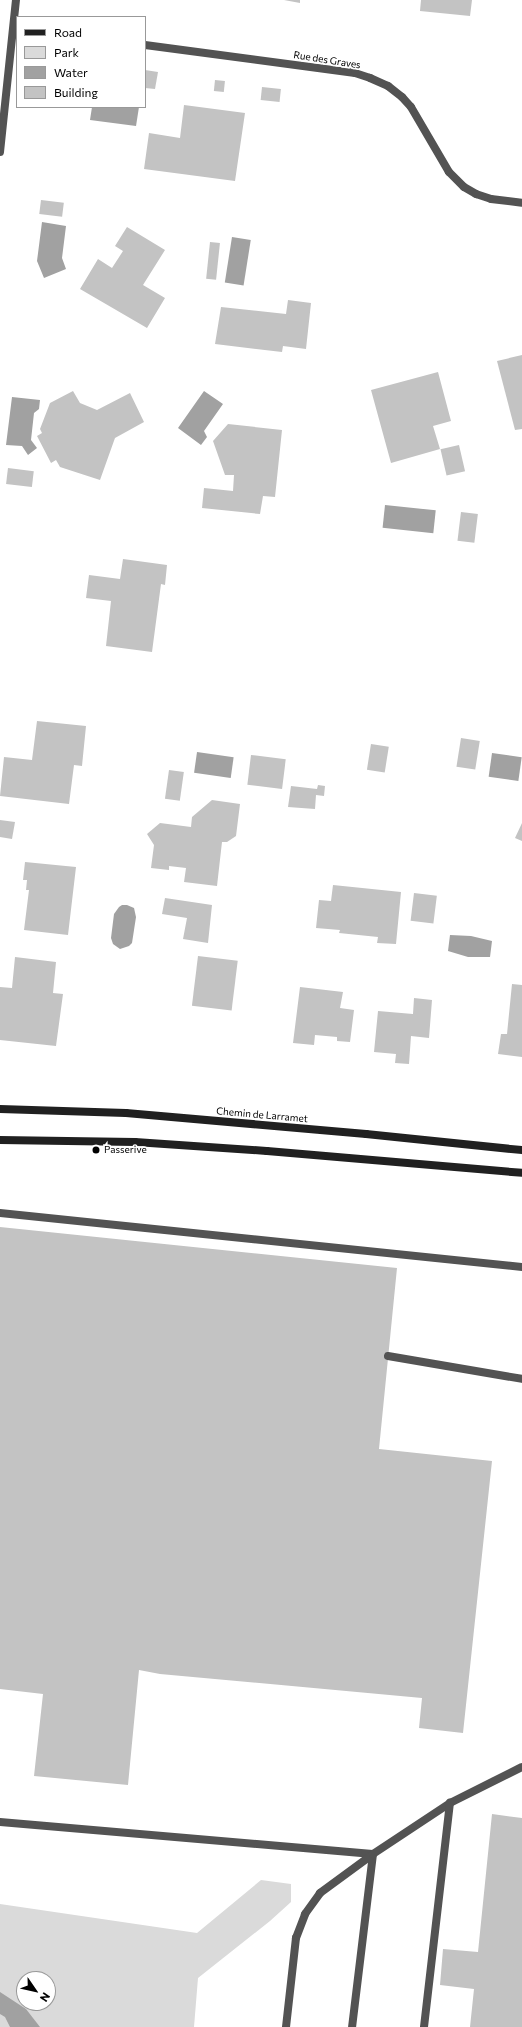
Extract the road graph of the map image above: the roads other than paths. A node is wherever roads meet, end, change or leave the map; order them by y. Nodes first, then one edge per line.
1 (16, 0) edge
2 (15, 28) edge
3 (146, 45) edge
4 (0, 152) edge
5 (522, 203) edge
6 (0, 1108) edge
7 (0, 1140) edge
8 (522, 1150) edge
9 (522, 1173) edge
10 (0, 1213) edge
11 (522, 1267) edge
12 (388, 1356) dead end
13 (522, 1379) edge
14 (522, 1767) edge
15 (450, 1803) junction
16 (0, 1822) edge
17 (373, 1854) junction
18 (286, 2027) edge
19 (352, 2027) edge
20 (424, 2027) edge

1 - 2 street
2 - 4 street
3 - 5 street, Rue des Graves
6 - 8 main road, Chemin de Larramet
7 - 9 main road
10 - 11 street
12 - 13 street
14 - 15 street
15 - 17 street
15 - 20 street
16 - 17 street
17 - 18 street
17 - 19 street

